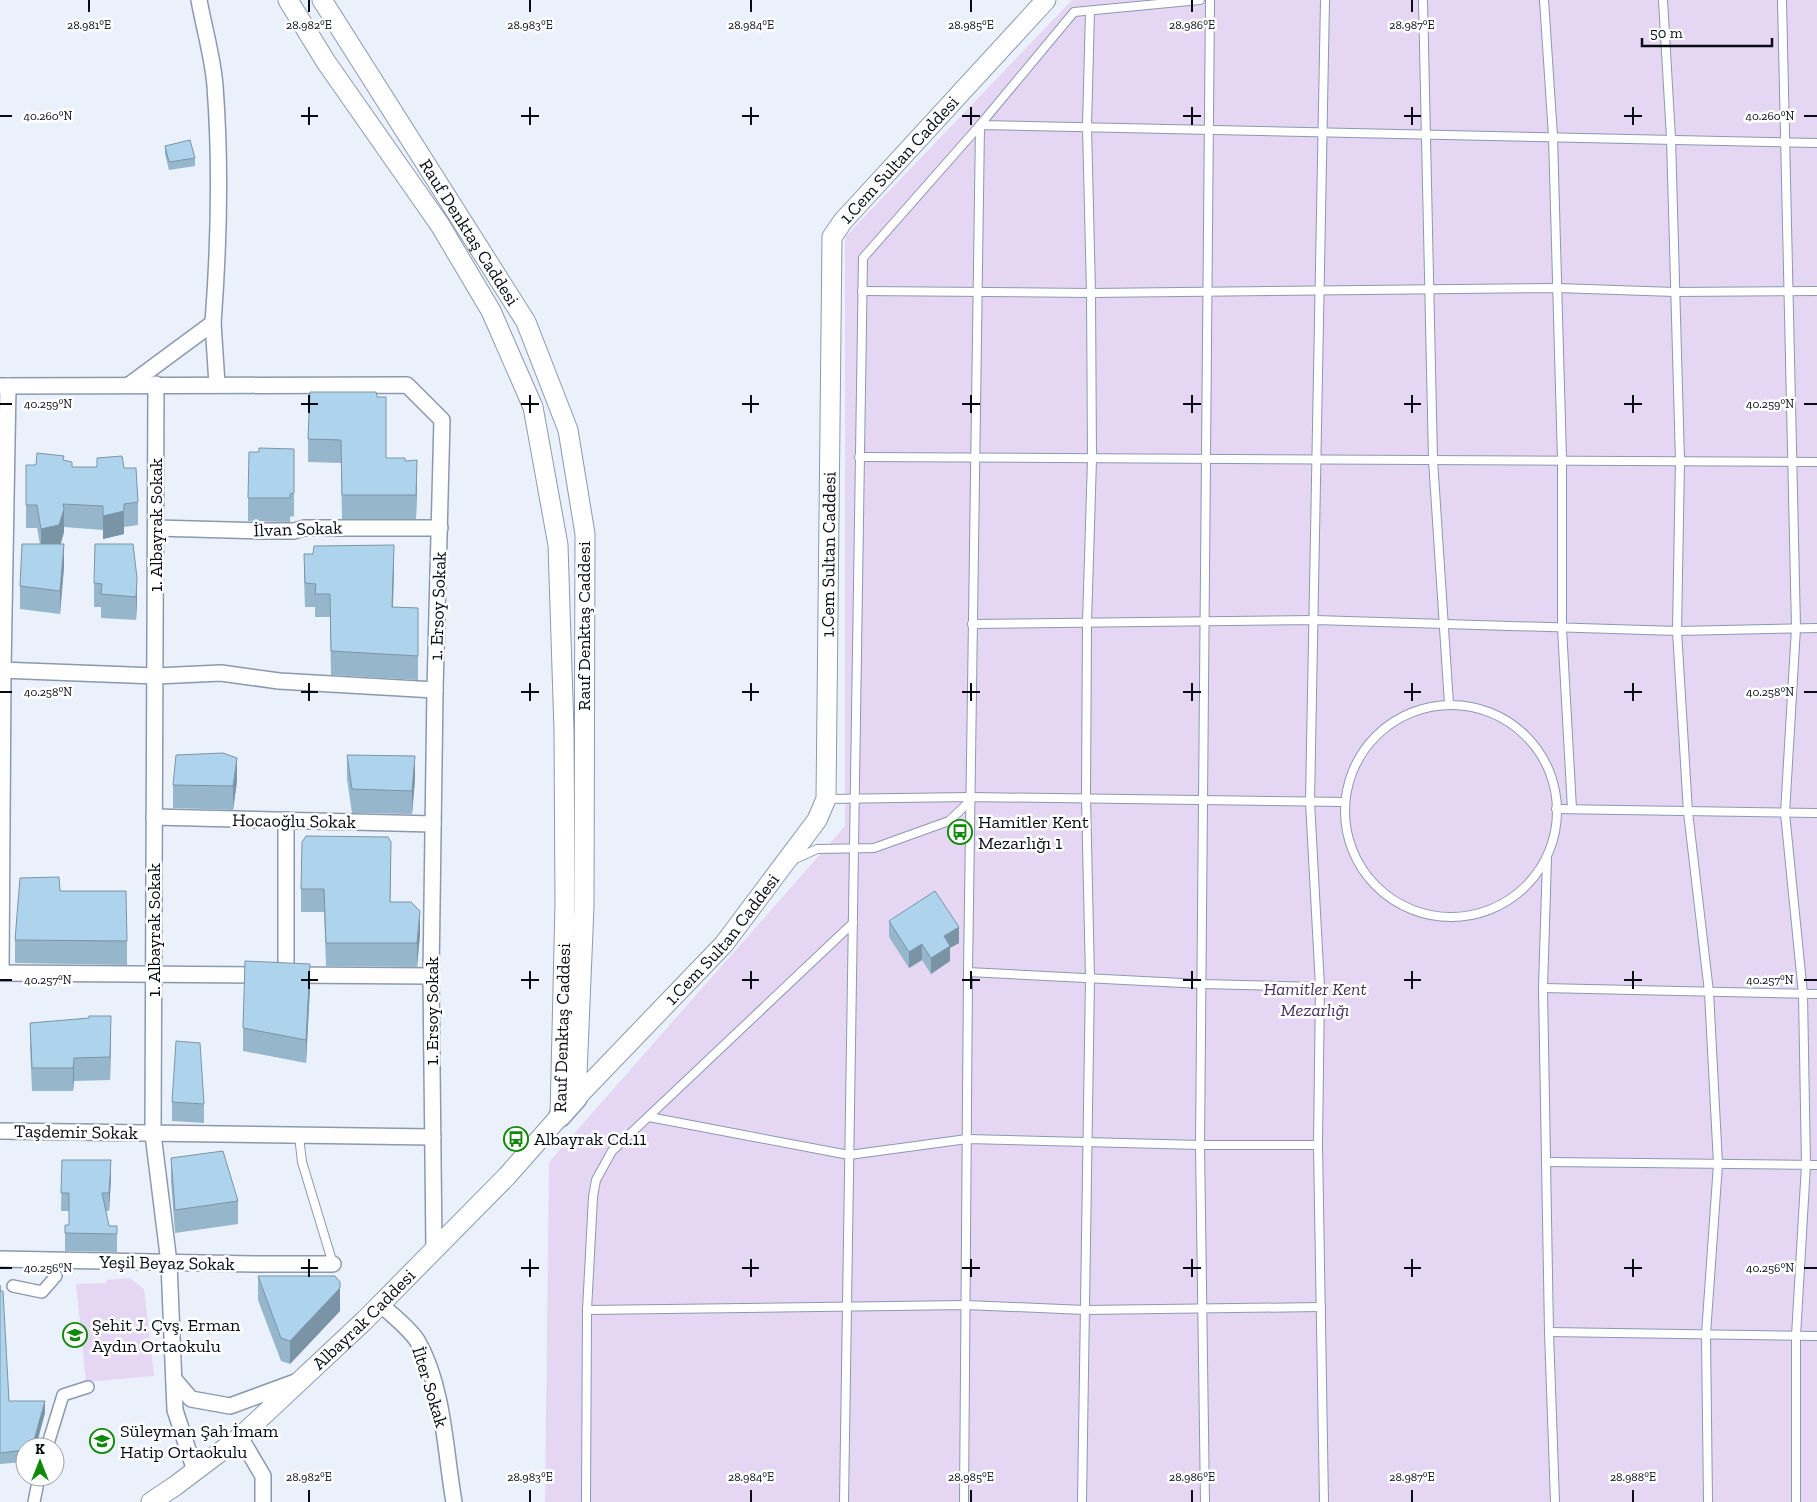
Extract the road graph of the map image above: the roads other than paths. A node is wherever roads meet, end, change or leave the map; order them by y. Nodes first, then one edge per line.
1 (199, 0) edge
2 (288, 0) edge
3 (322, 0) edge
4 (1046, 0) edge
5 (1200, 0) edge
6 (1210, 0) edge
7 (1325, 0) edge
8 (1423, 0) edge
9 (1544, 0) edge
10 (1663, 0) edge
11 (1782, 0) edge
12 (1090, 10) junction
13 (980, 125) junction
14 (1087, 126) junction
15 (1209, 129) junction
16 (1323, 132) junction
17 (1427, 134) junction
18 (1553, 136) junction
19 (1672, 138) junction
20 (1786, 141) junction
21 (1817, 143) edge
22 (1557, 288) junction
23 (1430, 289) junction
24 (1321, 290) junction
25 (862, 291) junction
26 (1817, 291) edge
27 (977, 292) junction
28 (1207, 292) junction
29 (1675, 292) junction
30 (1788, 292) junction
31 (1091, 293) junction
32 (213, 323) junction
33 (156, 384) junction
34 (217, 384) junction
35 (129, 385) junction
36 (4, 386) edge
37 (859, 458) junction
38 (975, 458) junction
39 (1092, 459) junction
40 (1205, 459) junction
41 (1318, 460) junction
42 (1433, 460) junction
43 (1562, 460) junction
44 (1680, 461) junction
45 (1793, 462) junction
46 (1817, 462) edge
47 (3, 527) edge
48 (156, 528) junction
49 (440, 528) junction
50 (1315, 620) junction
51 (1204, 622) junction
52 (1087, 623) junction
53 (972, 624) junction
54 (1445, 625) junction
55 (1562, 628) junction
56 (1796, 628) junction
57 (1817, 628) edge
58 (1677, 631) junction
59 (1, 670) edge
60 (156, 676) junction
61 (435, 690) junction
62 (1449, 704) junction
63 (856, 798) junction
64 (1086, 798) junction
65 (826, 799) junction
66 (970, 799) junction
67 (1202, 801) junction
68 (1310, 802) junction
69 (1344, 802) junction
70 (1556, 809) junction
71 (1572, 809) junction
72 (1688, 812) junction
73 (1785, 813) junction
74 (1817, 813) edge
75 (154, 817) junction
76 (1, 819) edge
77 (286, 820) junction
78 (434, 824) junction
79 (855, 848) junction
80 (1547, 858) junction
81 (784, 863) junction
82 (853, 923) junction
83 (968, 972) junction
84 (1, 973) edge
85 (154, 974) junction
86 (286, 975) junction
87 (431, 976) junction
88 (1090, 978) junction
89 (1202, 984) junction
90 (1320, 986) junction
91 (1543, 988) junction
92 (1709, 992) junction
93 (1802, 994) junction
94 (1817, 994) edge
95 (576, 1098) junction
96 (560, 1116) junction
97 (649, 1117) junction
98 (0, 1131) edge
99 (153, 1134) junction
100 (299, 1136) junction
101 (433, 1137) junction
102 (967, 1139) junction
103 (1088, 1142) junction
104 (1200, 1146) junction
105 (1318, 1146) junction
106 (848, 1155) junction
107 (1548, 1162) junction
108 (1718, 1164) junction
109 (1806, 1165) junction
110 (1817, 1165) edge
111 (434, 1249) junction
112 (0, 1259) edge
113 (169, 1263) junction
114 (333, 1264) joint
115 (56, 1276) dead end
116 (13, 1286) dead end
117 (381, 1304) junction
118 (966, 1305) junction
119 (848, 1307) junction
120 (1321, 1307) junction
121 (587, 1310) junction
122 (1085, 1310) junction
123 (1202, 1310) junction
124 (1549, 1332) junction
125 (1706, 1334) junction
126 (1796, 1336) junction
127 (1817, 1336) edge
128 (174, 1379) junction
129 (301, 1380) junction
130 (88, 1386) dead end
131 (51, 1437) edge
132 (240, 1437) junction
133 (195, 1472) junction
134 (37, 1487) edge
135 (159, 1499) edge
136 (34, 1502) edge
137 (263, 1502) edge
138 (454, 1502) edge
139 (586, 1502) edge
140 (844, 1502) edge
141 (964, 1502) edge
142 (1082, 1502) edge
143 (1204, 1502) edge
144 (1324, 1502) edge
145 (1555, 1502) edge
146 (1708, 1502) edge
147 (1796, 1502) edge

1 - 32 street
2 - 96 street, Rauf Denktaş Caddesi
3 - 95 street, Rauf Denktaş Caddesi
4 - 65 street, 1.Cem Sultan Caddesi
5 - 12 lane
6 - 15 lane
7 - 16 lane
8 - 17 lane
9 - 18 lane
10 - 19 lane
11 - 20 lane
12 - 13 lane
12 - 14 lane
13 - 14 lane
13 - 25 lane
13 - 27 lane
14 - 15 lane
14 - 31 lane
15 - 16 lane
15 - 28 lane
16 - 17 lane
16 - 24 lane
17 - 18 lane
17 - 23 lane
18 - 19 lane
18 - 22 lane
19 - 20 lane
19 - 29 lane
20 - 21 lane
20 - 30 lane
22 - 23 lane
22 - 29 lane
22 - 43 lane
23 - 24 lane
23 - 42 lane
24 - 28 lane
24 - 41 lane
25 - 27 lane
25 - 37 lane
26 - 30 lane
27 - 31 lane
27 - 38 lane
28 - 31 lane
28 - 40 lane
29 - 30 lane
29 - 44 lane
30 - 45 lane
31 - 39 lane
32 - 34 street
32 - 35 street
33 - 34 street, 1. Ersoy Sokak
33 - 35 street, 1. Ersoy Sokak
33 - 48 street, 1. Albayrak Sokak
34 - 49 street, 1. Ersoy Sokak
35 - 36 street, 1. Ersoy Sokak
36 - 47 street
37 - 38 lane
37 - 63 lane
38 - 39 lane
38 - 53 lane
39 - 40 lane
39 - 52 lane
40 - 41 lane
40 - 51 lane
41 - 42 lane
41 - 50 lane
42 - 43 lane
42 - 54 lane
43 - 44 lane
43 - 55 lane
44 - 45 lane
44 - 58 lane
45 - 46 lane
45 - 56 lane
47 - 59 street
48 - 49 street, İlvan Sokak
48 - 60 street, 1. Albayrak Sokak
49 - 61 street, 1. Ersoy Sokak
50 - 51 lane
50 - 54 lane
50 - 68 lane
51 - 52 lane
51 - 67 lane
52 - 53 lane
52 - 64 lane
53 - 66 lane
54 - 55 lane
54 - 62 lane
55 - 58 lane
55 - 71 lane
56 - 57 lane
56 - 58 lane
56 - 73 lane
58 - 72 lane
59 - 60 street
59 - 76 street
60 - 61 street
60 - 75 street, 1. Albayrak Sokak
61 - 78 street, 1. Ersoy Sokak
62 - 69 lane
62 - 70 lane
63 - 65 lane
63 - 66 lane
63 - 79 lane
64 - 66 lane
64 - 67 lane
64 - 88 lane
65 - 81 street, 1.Cem Sultan Caddesi
66 - 79 lane
66 - 83 lane
67 - 68 lane
67 - 89 lane
68 - 69 lane
68 - 90 lane
69 - 80 lane
70 - 71 lane
70 - 80 lane
71 - 72 lane
72 - 73 lane
72 - 92 lane
73 - 74 lane
73 - 93 lane
75 - 77 street, Hocaoğlu Sokak
75 - 85 street, 1. Albayrak Sokak
76 - 84 street
77 - 78 street, Hocaoğlu Sokak
77 - 86 street
78 - 87 street, 1. Ersoy Sokak
79 - 81 lane
79 - 82 lane
80 - 91 lane
81 - 95 street, 1.Cem Sultan Caddesi
82 - 97 lane
82 - 106 lane
83 - 88 lane
83 - 102 lane
84 - 85 street
85 - 86 street
85 - 99 street, 1. Albayrak Sokak
86 - 87 street
87 - 101 street, 1. Ersoy Sokak
88 - 89 lane
88 - 103 lane
89 - 90 lane
89 - 104 lane
90 - 105 lane
91 - 92 lane
91 - 107 lane
92 - 93 lane
92 - 108 lane
93 - 94 lane
93 - 109 lane
95 - 96 main road, Rauf Denktaş Caddesi
96 - 111 street, Albayrak Caddesi
97 - 106 lane
97 - 121 lane
98 - 99 street, Taşdemir Sokak
99 - 100 street, Taşdemir Sokak
99 - 113 street, 1. Albayrak Sokak
100 - 101 street, Taşdemir Sokak
100 - 114 lane
101 - 111 street, 1. Ersoy Sokak
102 - 103 lane
102 - 106 lane
102 - 118 lane
103 - 104 lane
103 - 122 lane
104 - 105 lane
104 - 123 lane
105 - 120 lane
106 - 119 lane
107 - 108 lane
107 - 124 lane
108 - 109 lane
108 - 125 lane
109 - 110 lane
109 - 126 lane
111 - 117 street, Albayrak Caddesi
112 - 113 street, Yeşil Beyaz Sokak
113 - 114 street, Yeşil Beyaz Sokak
113 - 128 street, 1. Albayrak Sokak
115 - 116 street
117 - 129 street, Albayrak Caddesi
117 - 138 street, İlter Sokak
118 - 119 lane
118 - 122 lane
118 - 141 lane
119 - 121 lane
119 - 140 lane
120 - 123 lane
120 - 144 lane
121 - 139 lane
122 - 123 lane
122 - 142 lane
123 - 143 lane
124 - 125 lane
124 - 145 lane
125 - 126 lane
125 - 146 lane
126 - 127 lane
126 - 147 lane
128 - 129 street
128 - 133 street, 1. Albayrak Sokak
129 - 132 street, Albayrak Caddesi
130 - 131 street
132 - 133 street, Albayrak Caddesi
132 - 137 street
133 - 135 street, Albayrak Caddesi
134 - 136 street

